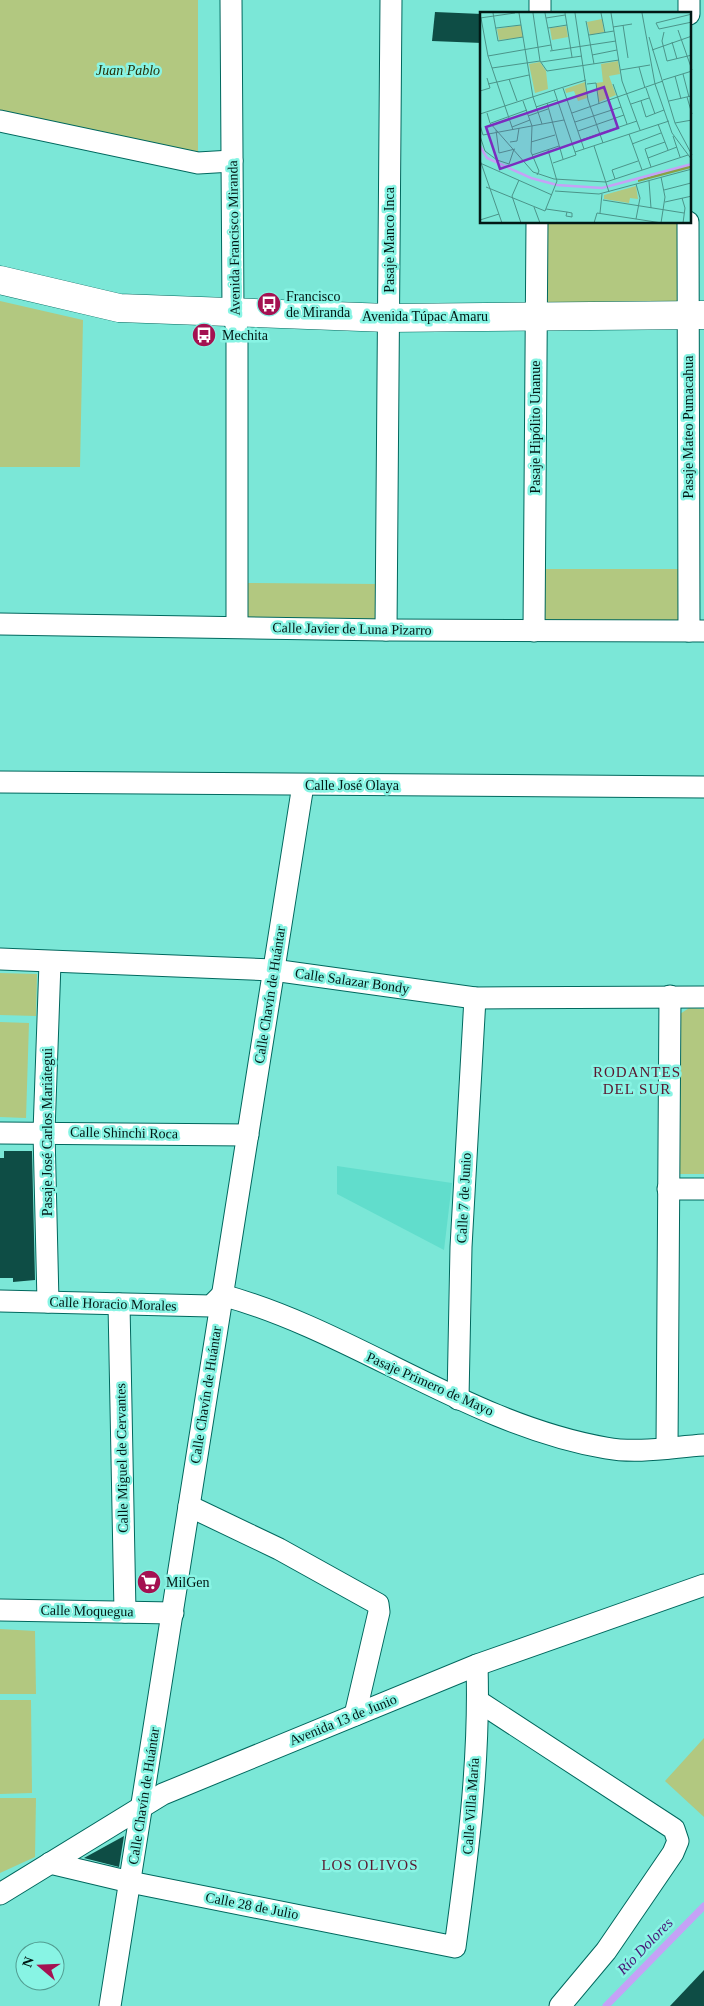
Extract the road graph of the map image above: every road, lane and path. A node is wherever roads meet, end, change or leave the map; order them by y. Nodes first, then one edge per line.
1 (231, 0) edge
2 (391, 0) edge
3 (0, 121) edge
4 (232, 162) junction
5 (537, 224) edge
6 (688, 224) edge
7 (0, 280) edge
8 (233, 312) junction
9 (536, 315) junction
10 (696, 316) edge
11 (388, 318) junction
12 (0, 624) edge
13 (237, 626) junction
14 (386, 630) junction
15 (534, 631) junction
16 (696, 631) edge
17 (0, 782) edge
18 (303, 785) junction
19 (704, 787) edge
20 (0, 959) edge
21 (50, 963) junction
22 (274, 970) junction
23 (670, 996) junction
24 (704, 997) edge
25 (475, 998) junction
26 (44, 1132) junction
27 (0, 1133) edge
28 (248, 1135) junction
29 (668, 1189) junction
30 (704, 1189) edge
31 (222, 1295) junction
32 (0, 1301) edge
33 (48, 1302) junction
34 (119, 1304) junction
35 (458, 1400) junction
36 (704, 1445) edge
37 (667, 1448) junction
38 (189, 1506) junction
39 (704, 1585) edge
40 (0, 1610) edge
41 (125, 1612) junction
42 (173, 1613) junction
43 (477, 1665) junction
44 (478, 1701) junction
45 (355, 1715) junction
46 (142, 1806) junction
47 (50, 1863) junction
48 (130, 1882) junction
49 (0, 1894) edge
50 (455, 1947) joint
51 (110, 2006) edge
52 (560, 2006) edge

1 - 4 street, Avenida Francisco Miranda
2 - 11 street, Pasaje Manco Inca
3 - 4 street
4 - 8 street, Avenida Francisco Miranda
5 - 9 street, Pasaje Hipólito Unanue
6 - 10 street, Pasaje Mateo Pumacahua
7 - 8 street, Avenida Túpac Amaru
8 - 11 street, Avenida Túpac Amaru
8 - 13 street, Avenida Francisco Miranda
9 - 10 street, Avenida Túpac Amaru
9 - 11 street, Avenida Túpac Amaru
9 - 15 street, Pasaje Hipólito Unanue
10 - 16 street, Pasaje Mateo Pumacahua
11 - 14 street, Pasaje Manco Inca
12 - 13 street, Calle Javier de Luna Pizarro
13 - 14 street, Calle Javier de Luna Pizarro
14 - 15 street, Calle Javier de Luna Pizarro
15 - 16 street, Calle Javier de Luna Pizarro
17 - 18 street, Calle José Olaya
18 - 19 street, Calle José Olaya
18 - 22 street, Calle Chavín de Huántar
20 - 21 street, Calle Salazar Bondy
21 - 22 street, Calle Salazar Bondy
21 - 26 street, Pasaje José Carlos Mariátegui
22 - 25 street, Calle Salazar Bondy
22 - 28 street, Calle Chavín de Huántar
23 - 24 street, Calle Salazar Bondy
23 - 25 street, Calle Salazar Bondy
23 - 29 street
25 - 35 street, Calle 7 de Junio
26 - 27 street, Calle Shinchi Roca
26 - 28 street, Calle Shinchi Roca
26 - 33 street, Pasaje José Carlos Mariátegui
28 - 31 street, Calle Chavín de Huántar
29 - 30 street
29 - 37 street
31 - 34 street, Calle Horacio Morales
31 - 35 street, Pasaje Primero de Mayo
31 - 38 street, Calle Chavín de Huántar
32 - 33 street, Calle Horacio Morales
33 - 34 street, Calle Horacio Morales
34 - 41 street, Calle Miguel de Cervantes
35 - 37 street, Pasaje Primero de Mayo
36 - 37 street, Pasaje Primero de Mayo
38 - 42 street, Calle Chavín de Huántar
38 - 45 street
39 - 43 street, Avenida 13 de Junio
40 - 41 street, Calle Moquegua
41 - 42 street, Calle Moquegua
42 - 46 street, Calle Chavín de Huántar
43 - 44 street, Calle Villa María
43 - 45 street, Avenida 13 de Junio
44 - 50 street, Calle Villa María
44 - 52 street
45 - 46 street, Avenida 13 de Junio
46 - 47 street, Avenida 13 de Junio
46 - 48 street, Calle Chavín de Huántar
47 - 48 street, Calle 28 de Julio
47 - 49 street, Avenida 13 de Junio
48 - 50 street, Calle 28 de Julio
48 - 51 street, Calle Chavín de Huántar

